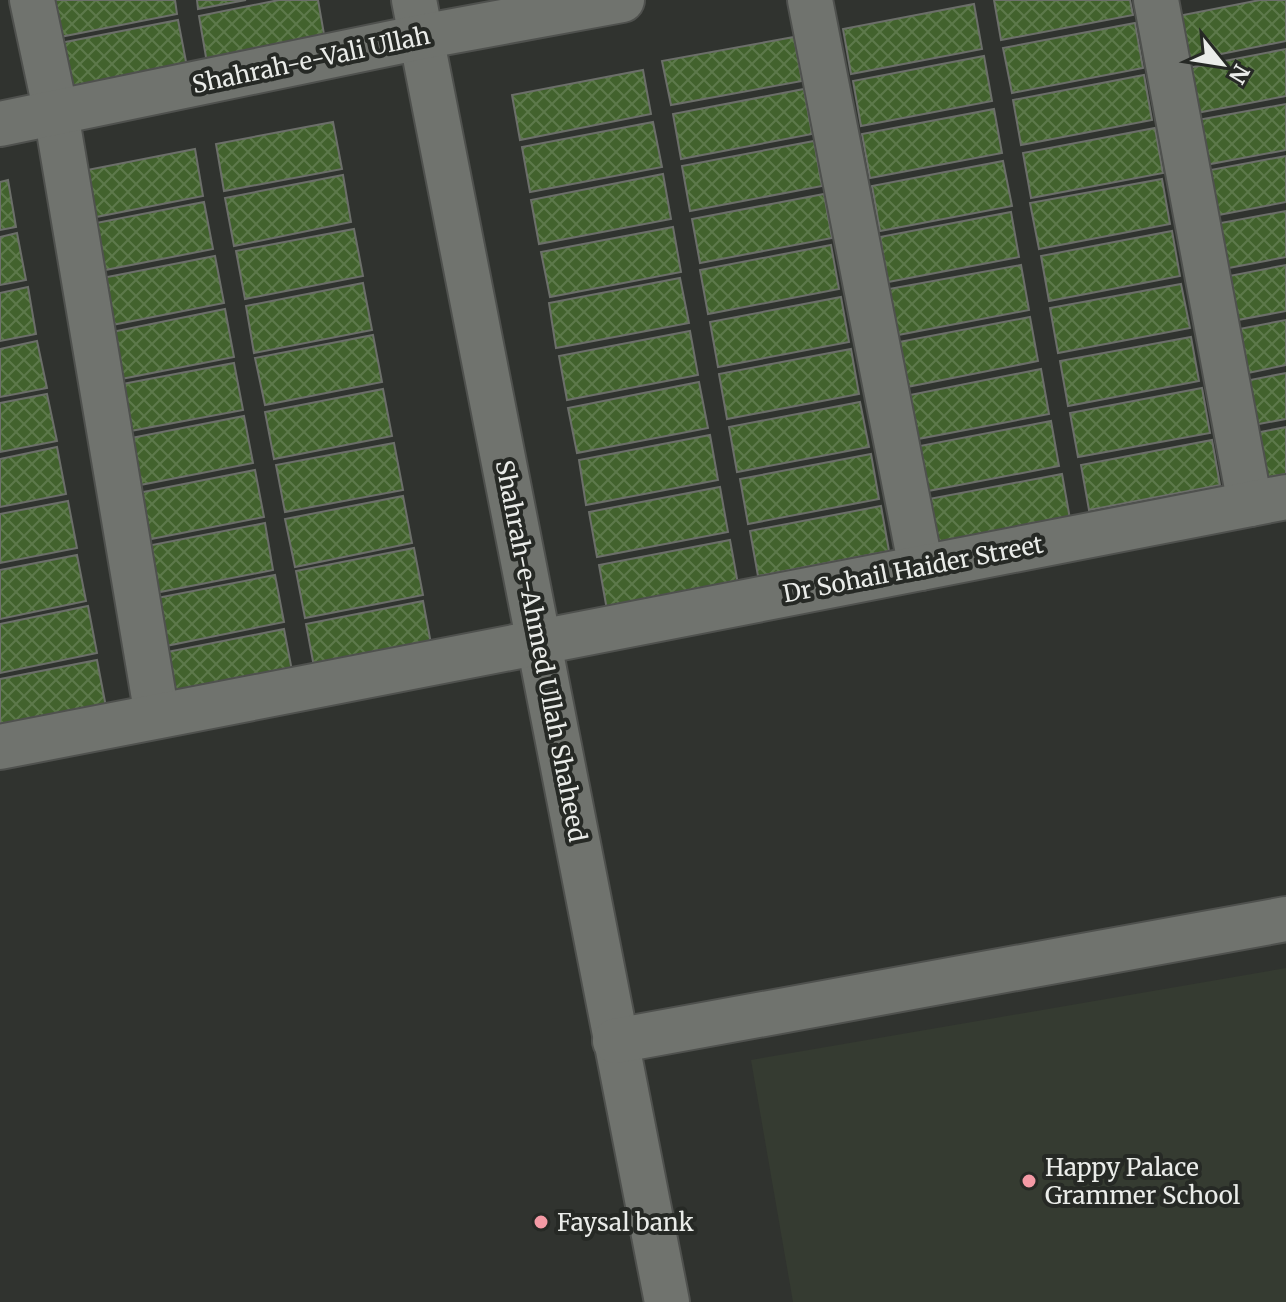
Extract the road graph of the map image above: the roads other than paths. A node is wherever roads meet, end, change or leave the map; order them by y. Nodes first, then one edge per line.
1 (32, 0) edge
2 (622, 0) edge
3 (810, 0) edge
4 (1156, 0) edge
5 (418, 18) edge
6 (56, 113) junction
7 (0, 124) edge
8 (1268, 500) edge
9 (921, 568) junction
10 (540, 642) junction
11 (157, 716) junction
12 (0, 747) edge
13 (1286, 919) edge
14 (615, 1041) junction
15 (667, 1302) edge

1 - 6 street
2 - 5 street, Shahrah-e-Vali Ullah
3 - 9 street
4 - 8 street
5 - 6 street, Shahrah-e-Vali Ullah
5 - 10 street, Shahrah-e-Ahmed Ullah Shaheed
6 - 7 street, Shahrah-e-Vali Ullah
6 - 11 street
8 - 9 street, Dr Sohail Haider Street
9 - 10 street, Dr Sohail Haider Street
10 - 11 street, Dr Sohail Haider Street
10 - 14 street, Shahrah-e-Ahmed Ullah Shaheed
11 - 12 street, Dr Sohail Haider Street
13 - 14 street
14 - 15 street, Shahrah-e-Ahmed Ullah Shaheed

